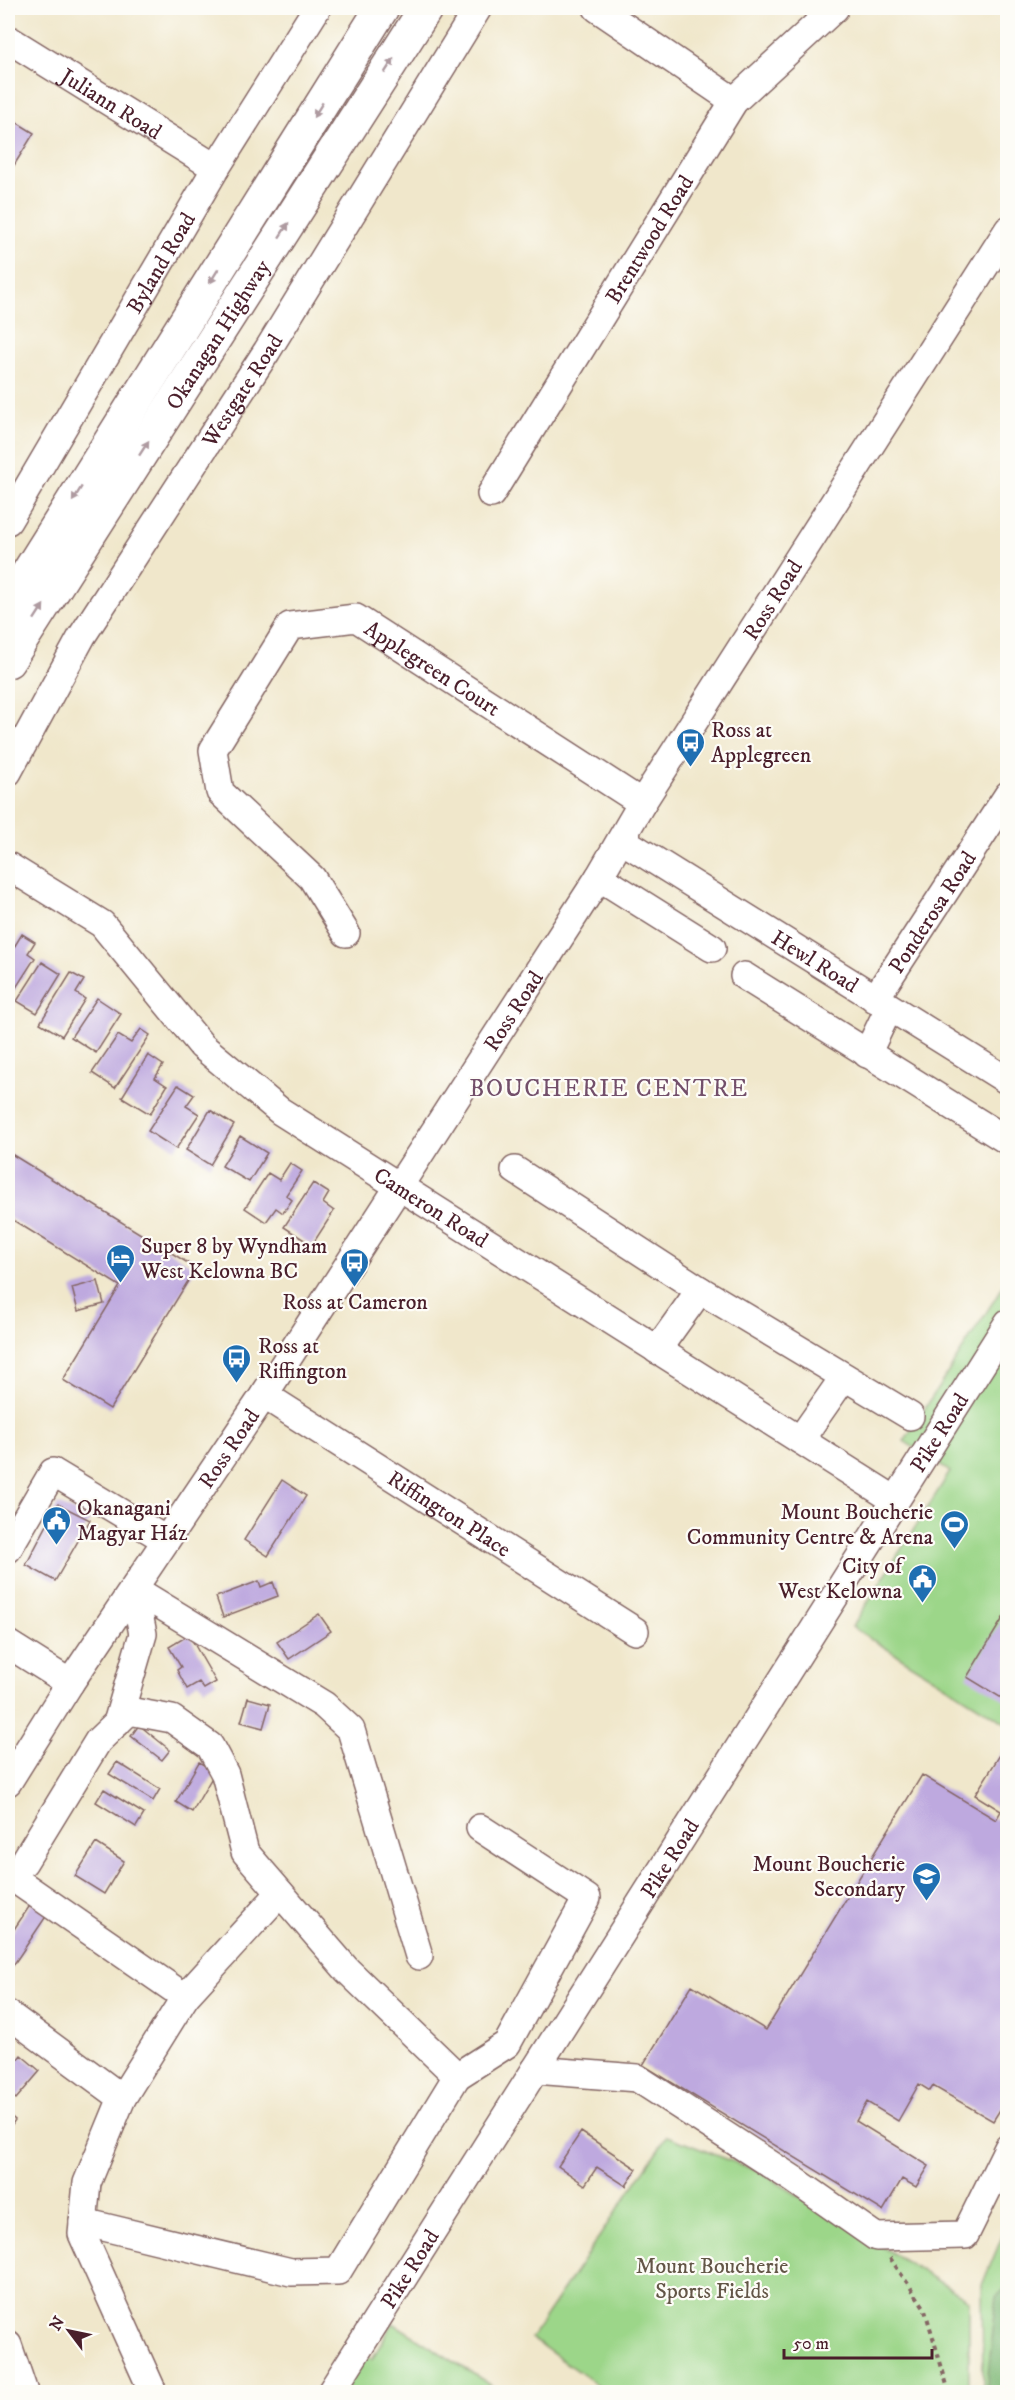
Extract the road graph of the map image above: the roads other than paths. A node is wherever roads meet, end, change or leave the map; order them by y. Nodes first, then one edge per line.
1 (317, 8) edge
2 (382, 8) edge
3 (426, 8) edge
4 (478, 8) edge
5 (597, 8) edge
6 (835, 8) edge
7 (8, 39) edge
8 (734, 101) junction
9 (216, 168) junction
10 (1008, 230) edge
11 (491, 495) dead end
12 (8, 521) edge
13 (8, 605) edge
14 (8, 661) edge
15 (8, 772) edge
16 (1008, 795) edge
17 (642, 803) junction
18 (622, 840) junction
19 (8, 866) edge
20 (599, 877) junction
21 (346, 933) dead end
22 (712, 948) dead end
23 (744, 976) dead end
24 (882, 1003) junction
25 (867, 1054) junction
26 (1008, 1082) edge
27 (1008, 1141) edge
28 (515, 1170) dead end
29 (397, 1186) junction
30 (700, 1290) junction
31 (1008, 1323) edge
32 (657, 1350) junction
33 (844, 1377) junction
34 (264, 1395) junction
35 (910, 1416) dead end
36 (800, 1440) junction
37 (895, 1500) junction
38 (166, 1540) junction
39 (8, 1549) edge
40 (134, 1589) junction
41 (635, 1631) dead end
42 (8, 1644) edge
43 (70, 1683) junction
44 (117, 1722) junction
45 (8, 1782) edge
46 (480, 1828) dead end
47 (9, 1877) edge
48 (280, 1893) junction
49 (418, 1956) dead end
50 (185, 1997) junction
51 (8, 2014) edge
52 (535, 2070) junction
53 (457, 2076) junction
54 (122, 2098) junction
55 (1008, 2148) edge
56 (83, 2222) junction
57 (8, 2345) edge
58 (24, 2392) edge
59 (153, 2392) edge
60 (331, 2392) edge

1 - 9 street, Byland Road
2 -> 13 highway, Okanagan Highway
14 -> 3 highway, Okanagan Highway
4 - 15 street, Westgate Road
5 - 8 street
6 - 8 street, Brentwood Road
7 - 9 street, Juliann Road
8 - 11 street, Brentwood Road
9 - 12 street, Byland Road
10 - 17 street, Ross Road
16 - 24 street, Ponderosa Road
17 - 18 street, Ross Road
17 - 21 street, Applegreen Court
18 - 20 street, Ross Road
18 - 24 street, Hewl Road
19 - 29 street, Cameron Road
20 - 22 street
20 - 29 street, Ross Road
23 - 25 street
24 - 25 street, Ponderosa Road
24 - 26 street, Hewl Road
25 - 27 street
28 - 30 street
29 - 32 street, Cameron Road
29 - 34 street, Ross Road
30 - 32 street
30 - 33 street
31 - 37 street, Pike Road
32 - 36 street, Cameron Road
33 - 35 street
33 - 36 street
34 - 38 street, Ross Road
34 - 41 street, Riffington Place
36 - 37 street, Cameron Road
37 - 52 street, Pike Road
38 - 39 street
38 - 40 street, Ross Road
40 - 43 street, Ross Road
40 - 44 street
40 - 49 street
42 - 43 street
43 - 45 street, Ross Road
44 - 47 street
44 - 48 street
46 - 53 street
47 - 50 street
48 - 50 street
48 - 53 street
50 - 54 street
51 - 54 street
52 - 55 street
52 - 60 street, Pike Road
53 - 56 street
54 - 56 street
56 - 59 street
57 - 58 street

